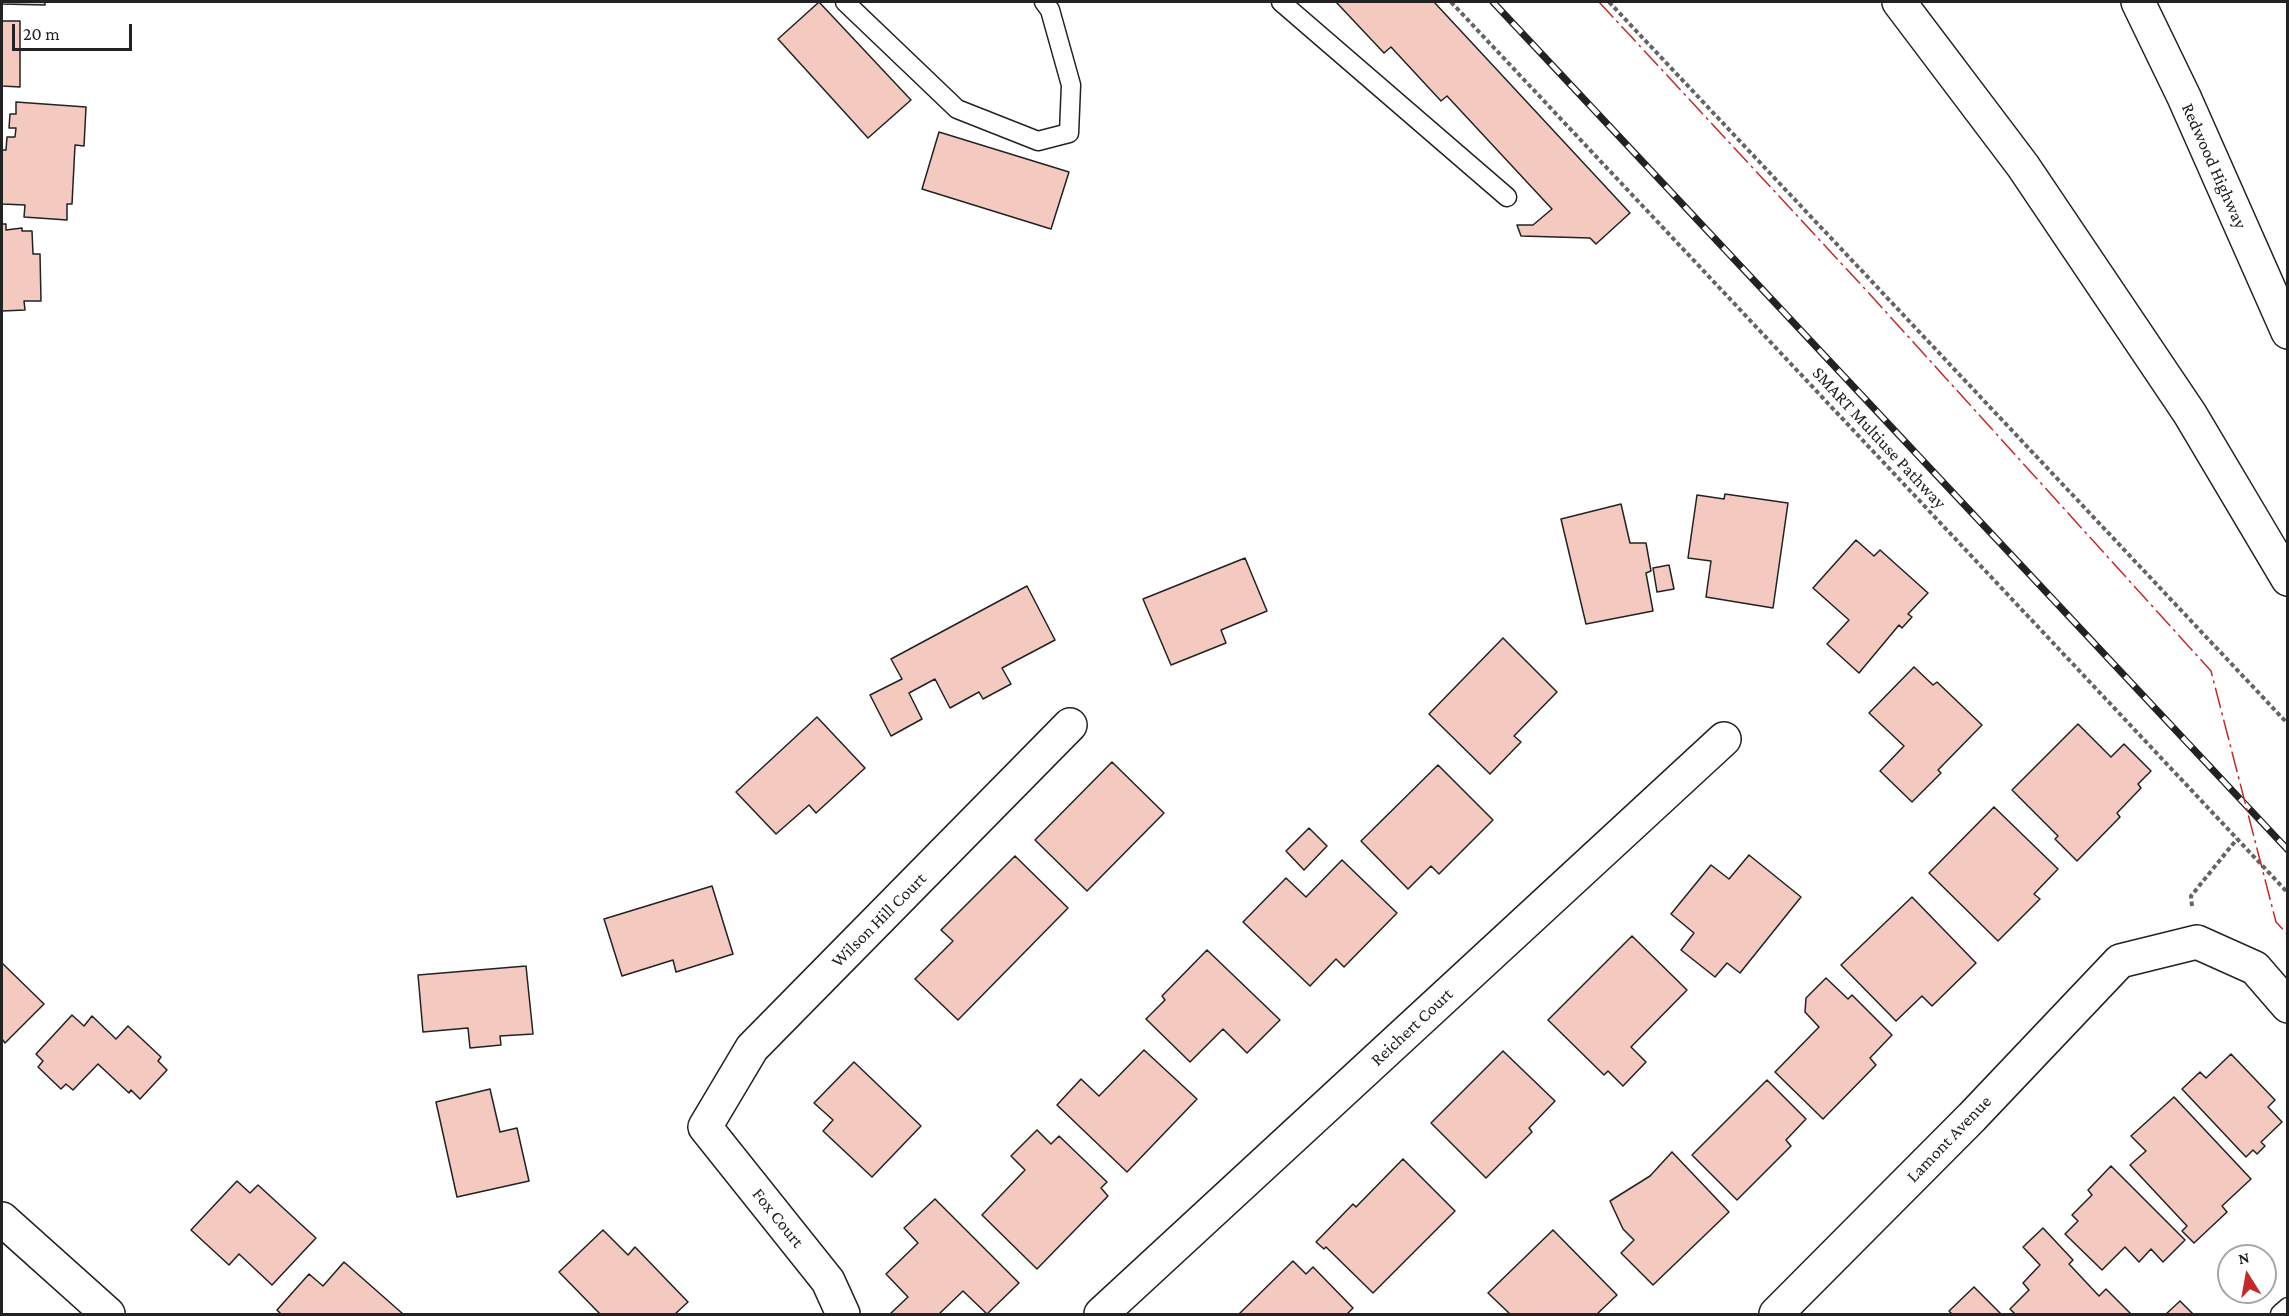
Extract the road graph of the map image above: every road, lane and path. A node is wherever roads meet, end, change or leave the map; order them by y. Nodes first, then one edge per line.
1 (845, 2) edge
2 (1044, 2) edge
3 (1281, 2) edge
4 (1451, 2) edge
5 (1609, 2) edge
6 (1899, 2) edge
7 (2138, 2) edge
8 (1507, 197) dead end
9 (2288, 332) edge
10 (2288, 579) edge
11 (2288, 724) edge
12 (1070, 725) dead end
13 (1724, 739) dead end
14 (2237, 839) junction
15 (2288, 893) edge
16 (2197, 942) junction
17 (2288, 1006) edge
18 (705, 1127) joint
19 (2, 1219) edge
20 (2288, 1307) edge
21 (108, 1314) edge
22 (843, 1314) edge
23 (1101, 1314) edge
24 (1776, 1314) edge
25 (2280, 1314) edge

1 - 2 lane
3 - 8 lane
4 - 14 path, SMART Multiuse Pathway
5 - 11 path
6 - 10 main road
7 - 9 main road, Redwood Highway
12 - 18 main road, Wilson Hill Court
13 - 23 main road, Reichert Court
14 - 15 path, SMART Multiuse Pathway
14 - 16 path
16 - 17 main road
16 - 24 main road, Lamont Avenue
18 - 22 main road, Fox Court
19 - 21 main road
20 - 25 lane

